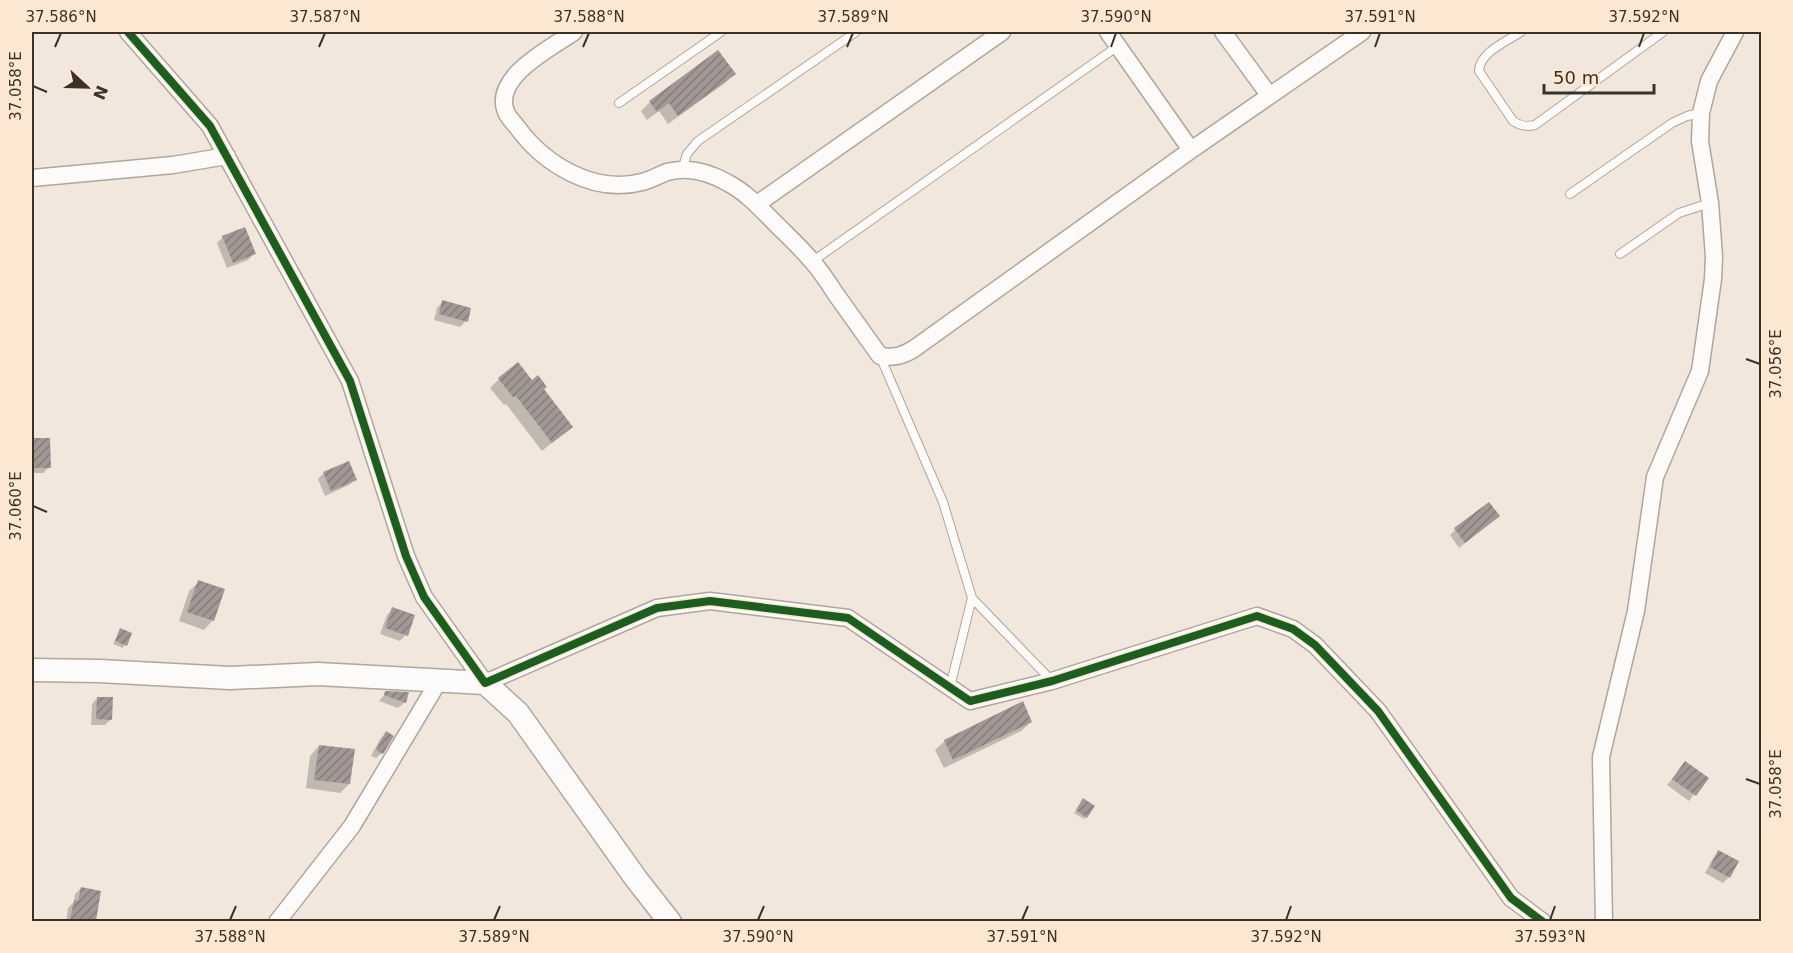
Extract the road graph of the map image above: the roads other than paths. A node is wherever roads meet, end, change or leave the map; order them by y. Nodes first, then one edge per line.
1 (128, 32) edge
2 (574, 32) edge
3 (721, 32) edge
4 (856, 32) edge
5 (1002, 32) edge
6 (1108, 32) edge
7 (1223, 32) edge
8 (1362, 32) edge
9 (1521, 32) edge
10 (1663, 32) edge
11 (1735, 32) edge
12 (1118, 46) junction
13 (1269, 95) junction
14 (619, 103) dead end
15 (1701, 113) junction
16 (1191, 150) junction
17 (227, 156) junction
18 (682, 170) junction
19 (32, 178) edge
20 (1570, 194) dead end
21 (1710, 203) junction
22 (757, 204) junction
23 (1620, 254) dead end
24 (813, 261) junction
25 (880, 356) junction
26 (972, 598) junction
27 (32, 670) edge
28 (440, 679) junction
29 (1052, 681) junction
30 (485, 682) junction
31 (950, 688) junction
32 (277, 921) edge
33 (670, 921) edge
34 (1543, 921) edge
35 (1604, 921) edge

1 - 17 street
2 - 18 street
3 - 14 lane
4 - 18 lane
5 - 22 street
6 - 12 street
7 - 13 street
8 - 13 street
9 - 10 lane
11 - 15 street
12 - 16 street
12 - 24 lane
13 - 16 street
15 - 20 lane
15 - 21 street
16 - 25 street
17 - 19 street
17 - 30 street
18 - 22 street
21 - 23 lane
21 - 35 street
22 - 24 street
24 - 25 street
25 - 26 lane
26 - 29 lane
26 - 31 lane
27 - 28 street
28 - 30 street
28 - 32 street
29 - 31 street
29 - 34 street
30 - 31 street
30 - 33 street

